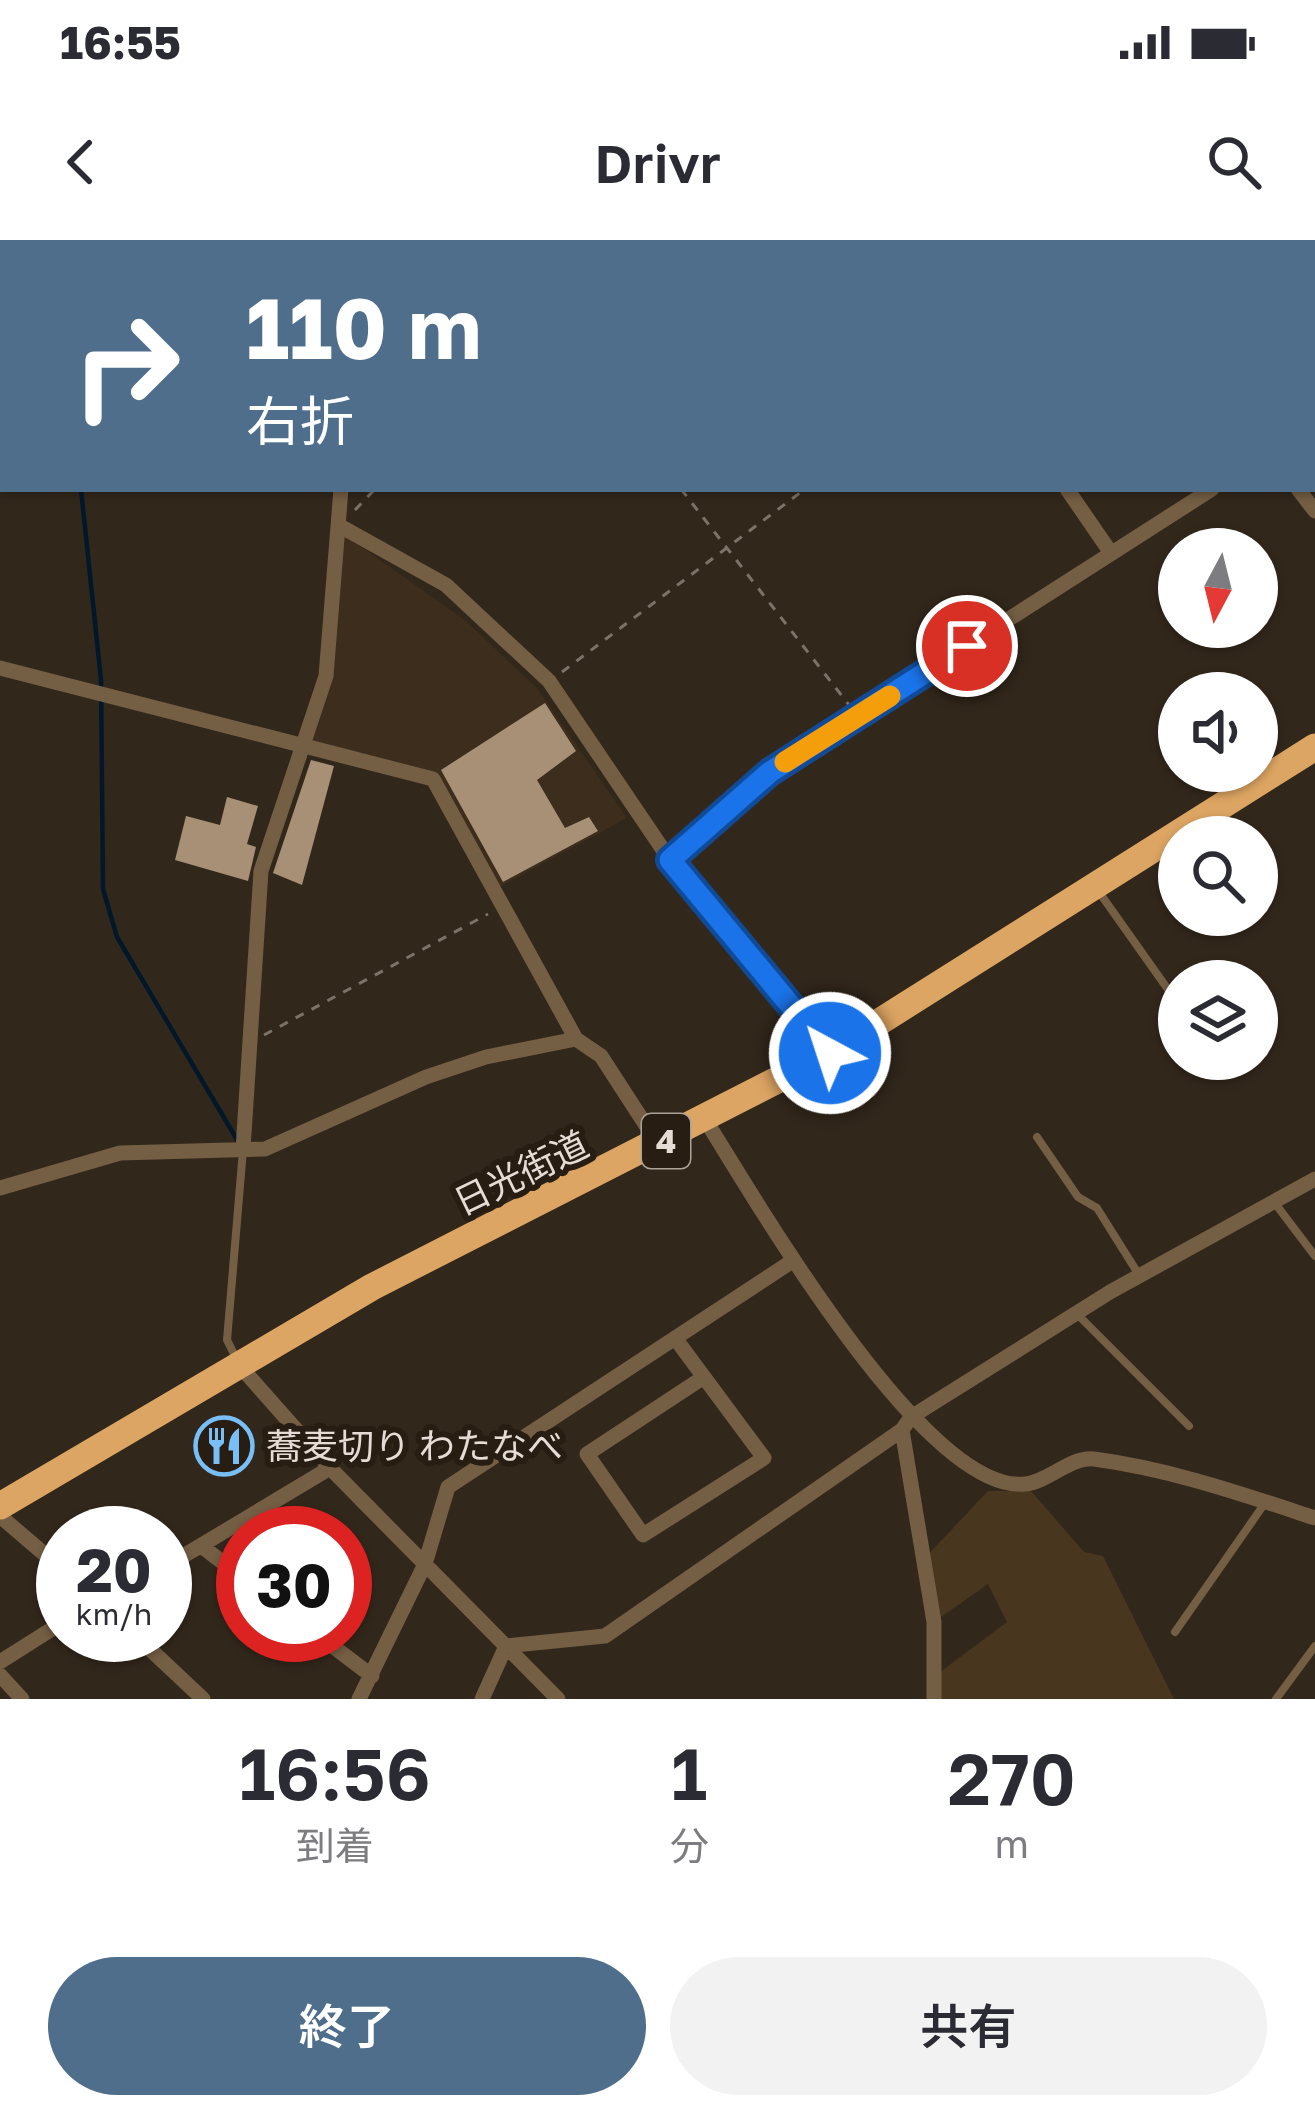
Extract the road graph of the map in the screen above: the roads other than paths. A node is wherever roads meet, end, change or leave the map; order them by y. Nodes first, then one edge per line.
1 (341, 492) edge
2 (1069, 492) edge
3 (1206, 492) edge
4 (340, 526) junction
5 (1111, 553) junction
6 (0, 668) edge
7 (303, 747) junction
8 (1315, 747) edge
9 (670, 860) junction
10 (1095, 886) junction
11 (1158, 975) edge
12 (576, 1039) junction
13 (830, 1053) junction
14 (706, 1121) junction
15 (1037, 1137) dead end
16 (671, 1146) junction
17 (243, 1149) junction
18 (1315, 1179) edge
19 (0, 1188) edge
20 (1273, 1201) junction
21 (1315, 1256) edge
22 (794, 1260) junction
23 (1140, 1276) junction
24 (1076, 1313) junction
25 (675, 1338) junction
26 (239, 1365) junction
27 (704, 1377) junction
28 (906, 1424) junction
29 (1189, 1426) dead end
30 (331, 1468) junction
31 (1266, 1502) junction
32 (0, 1506) edge
33 (0, 1516) edge
34 (1315, 1518) edge
35 (36, 1547) edge
36 (203, 1548) junction
37 (192, 1554) edge
38 (216, 1558) edge
39 (425, 1564) junction
40 (1175, 1632) dead end
41 (36, 1639) edge
42 (506, 1646) junction
43 (1315, 1646) edge
44 (0, 1662) edge
45 (164, 1662) edge
46 (354, 1662) edge
47 (0, 1675) edge
48 (372, 1676) junction
49 (22, 1699) edge
50 (203, 1699) edge
51 (359, 1699) edge
52 (482, 1699) edge
53 (558, 1699) edge
54 (934, 1699) edge
55 (1276, 1699) edge

1 - 4 street
2 - 5 street
3 - 5 street
4 - 7 street
4 - 9 street
5 - 9 street
6 - 7 street
7 - 12 street
7 - 17 street
8 - 10 highway, 日光街道 / 4
9 - 13 street
10 - 11 lane
10 - 13 highway, 日光街道 / 4
12 - 16 street
12 - 17 street
13 - 14 highway, 日光街道 / 4
14 - 16 highway, 日光街道 / 4
14 - 22 street
15 - 23 lane
16 - 26 highway, 日光街道 / 4
17 - 19 street
17 - 26 lane
18 - 20 street
20 - 21 lane
20 - 23 street
22 - 25 street
22 - 28 street
23 - 24 street
24 - 28 street
24 - 29 lane
25 - 27 street
25 - 39 street
26 - 30 street
26 - 32 highway, 日光街道 / 4
27 - 27 street
28 - 31 street
28 - 42 street
28 - 54 street
30 - 36 street
30 - 39 street
31 - 34 street
31 - 40 lane
33 - 35 street
36 - 37 street
36 - 38 street
39 - 42 street
39 - 48 street
41 - 44 street
42 - 52 street
42 - 53 street
43 - 55 lane
45 - 50 street
46 - 48 street
47 - 49 street
48 - 51 street

